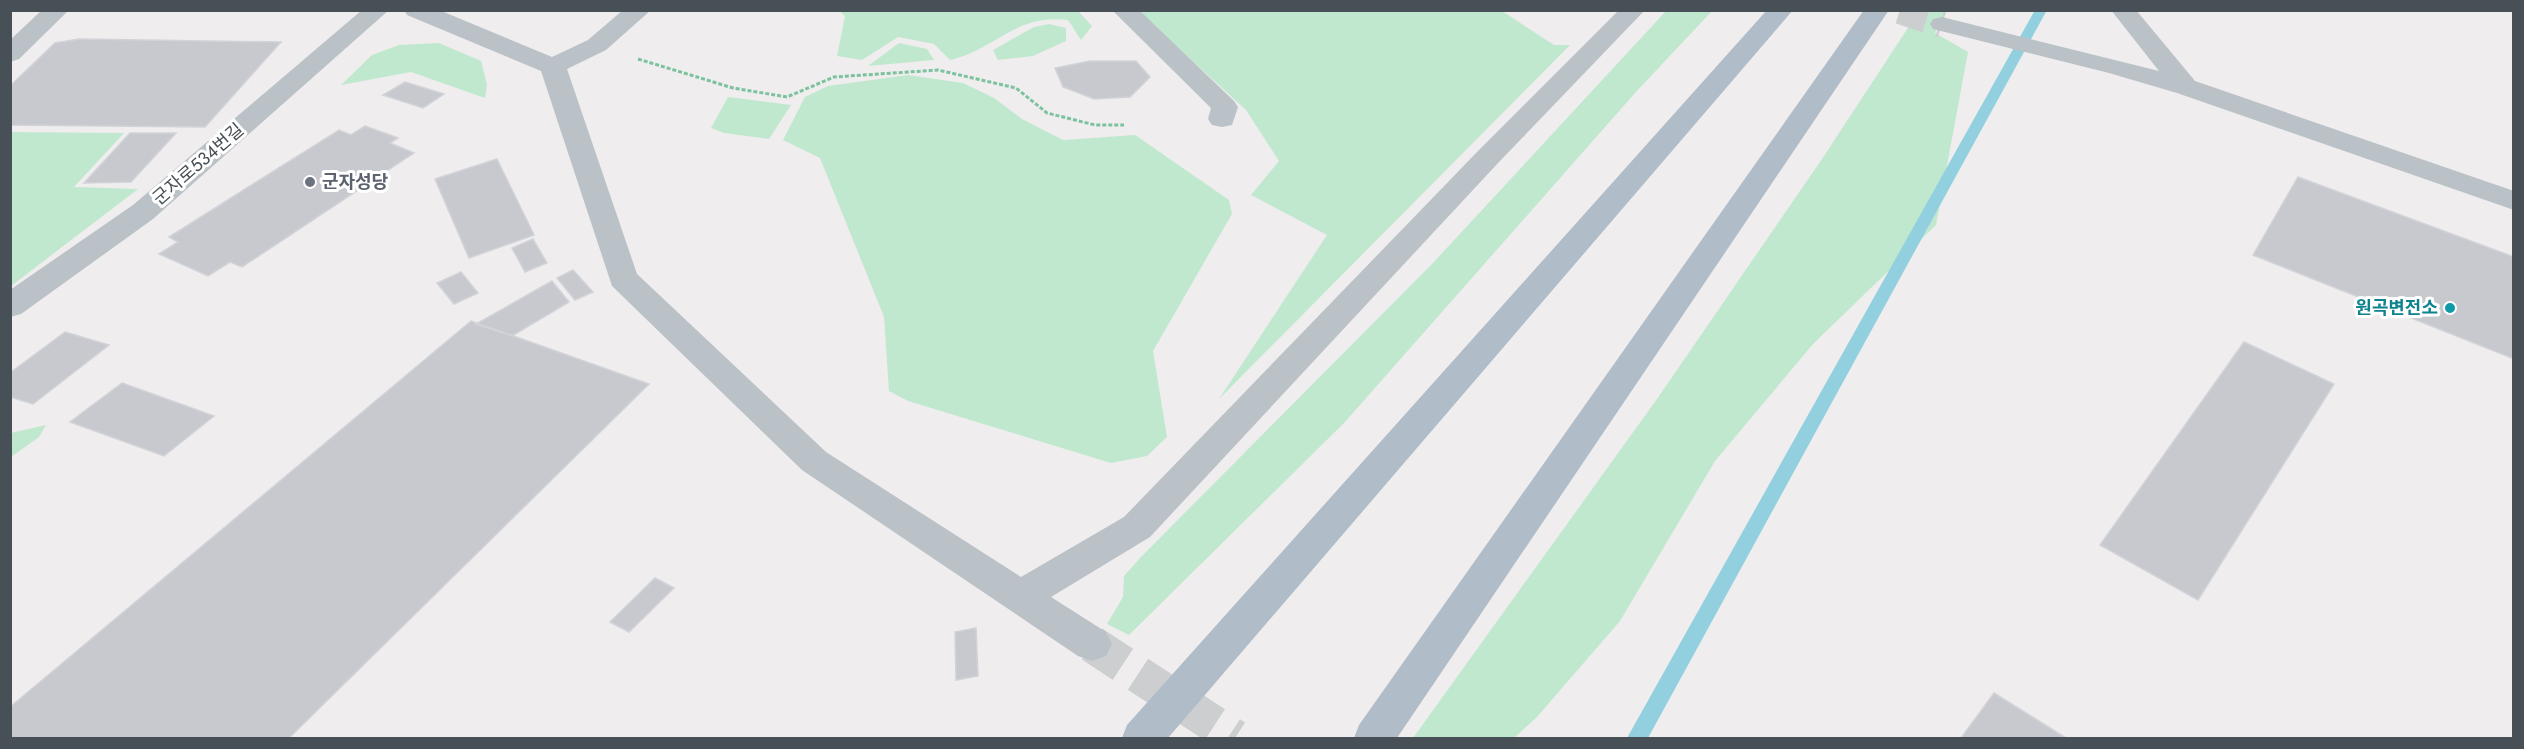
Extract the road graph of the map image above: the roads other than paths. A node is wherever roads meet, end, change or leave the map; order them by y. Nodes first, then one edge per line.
1 (57, 10) edge
2 (377, 10) edge
3 (416, 10) edge
4 (639, 10) edge
5 (1124, 10) edge
6 (1633, 10) edge
7 (1781, 10) edge
8 (1876, 10) edge
9 (2123, 10) edge
10 (1942, 24) tunnel mouth
11 (10, 54) edge
12 (567, 59) junction
13 (2186, 87) junction
14 (1222, 119) dead end
15 (2514, 201) edge
16 (10, 306) edge
17 (1021, 596) junction
18 (1092, 644) tunnel mouth
19 (1142, 738) edge
20 (1374, 738) edge

1 - 11 street
2 - 16 street, 군자로534번길
3 - 12 street
4 - 12 street
5 - 14 street
6 - 17 street
7 - 19 main road
8 - 20 main road
9 - 13 street
10 - 13 street
12 - 17 street
13 - 15 street
17 - 18 street

